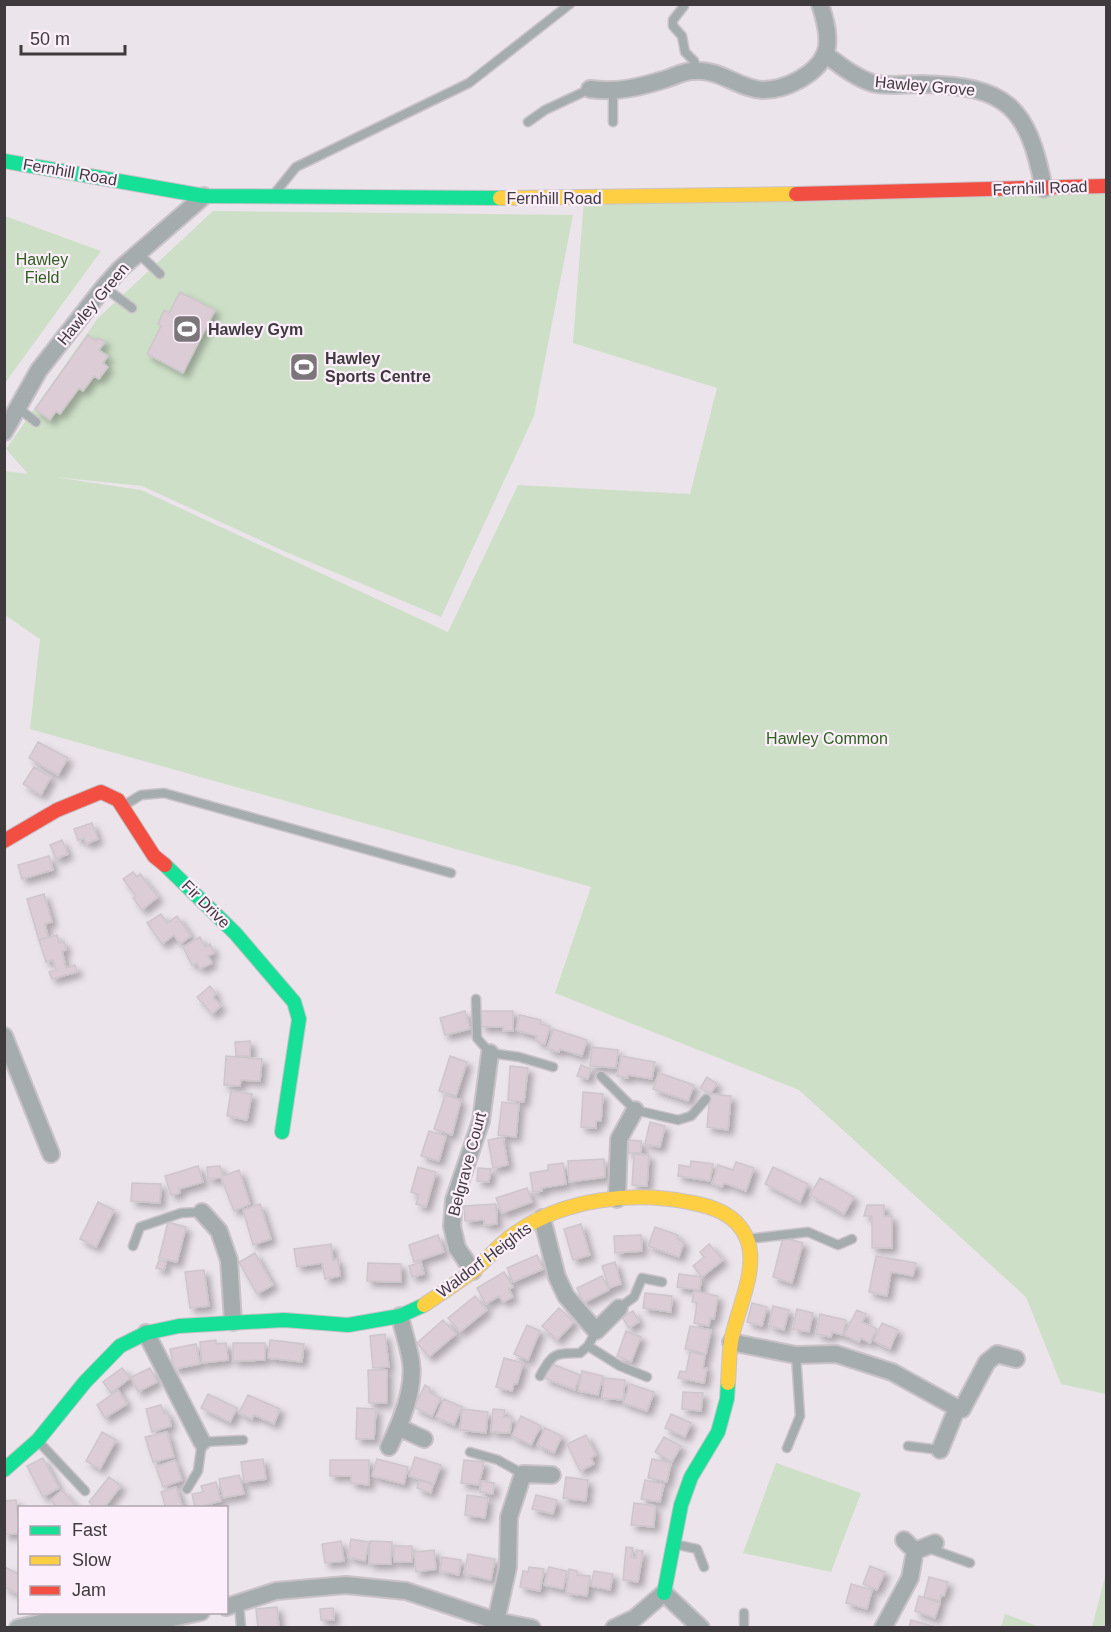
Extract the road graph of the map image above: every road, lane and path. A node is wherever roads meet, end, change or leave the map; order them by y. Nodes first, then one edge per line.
1 (570, 4) edge
2 (820, 4) edge
3 (684, 6) dead end
4 (825, 54) junction
5 (697, 71) junction
6 (590, 89) joint
7 (612, 92) junction
8 (528, 122) dead end
9 (613, 122) dead end
10 (4, 160) edge
11 (1107, 186) edge
12 (1044, 189) junction
13 (204, 196) junction
14 (273, 196) junction
15 (138, 253) junction
16 (160, 274) dead end
17 (104, 287) junction
18 (132, 308) dead end
19 (18, 408) junction
20 (36, 422) dead end
21 (4, 432) edge
22 (122, 806) junction
23 (4, 841) edge
24 (451, 873) dead end
25 (476, 999) dead end
26 (4, 1036) edge
27 (490, 1053) junction
28 (553, 1067) dead end
29 (602, 1076) dead end
30 (706, 1099) dead end
31 (634, 1110) junction
32 (282, 1132) dead end
33 (51, 1154) dead end
34 (617, 1199) junction
35 (202, 1212) joint
36 (542, 1218) junction
37 (852, 1239) dead end
38 (747, 1240) junction
39 (133, 1246) dead end
40 (473, 1271) junction
41 (662, 1282) dead end
42 (619, 1308) joint
43 (400, 1316) junction
44 (233, 1322) junction
45 (146, 1333) junction
46 (592, 1338) junction
47 (731, 1342) junction
48 (796, 1355) junction
49 (1016, 1359) dead end
50 (540, 1376) dead end
51 (647, 1377) dead end
52 (957, 1408) junction
53 (398, 1428) junction
54 (424, 1438) dead end
55 (38, 1440) junction
56 (243, 1440) dead end
57 (202, 1442) junction
58 (389, 1446) dead end
59 (908, 1446) dead end
60 (786, 1448) dead end
61 (940, 1450) joint
62 (470, 1452) dead end
63 (4, 1470) edge
64 (523, 1474) junction
65 (552, 1475) dead end
66 (187, 1489) dead end
67 (85, 1491) dead end
68 (674, 1544) junction
69 (920, 1545) joint
70 (970, 1563) dead end
71 (704, 1567) dead end
72 (664, 1593) junction
73 (233, 1605) edge
74 (744, 1613) dead end
75 (182, 1614) edge
76 (154, 1617) edge
77 (496, 1620) junction
78 (18, 1628) edge
79 (241, 1628) edge
80 (532, 1628) edge
81 (614, 1628) edge
82 (701, 1628) edge
83 (744, 1628) edge
84 (883, 1628) edge

1 - 14 lane
2 - 4 street
3 - 5 lane
4 - 5 street
4 - 12 street, Hawley Grove
5 - 7 street
6 - 7 street
6 - 8 lane
7 - 9 lane
10 - 13 street, Fernhill Road
11 - 12 street, Fernhill Road
12 - 14 street, Fernhill Road
13 - 14 street, Fernhill Road
13 - 15 street, Hawley Green
15 - 16 lane
15 - 17 street, Hawley Green
17 - 18 lane
17 - 19 street, Hawley Green
19 - 20 lane
19 - 21 street, Hawley Green
22 - 23 street
22 - 24 lane
22 - 32 street, Fir Drive
25 - 27 lane
26 - 33 street
27 - 28 lane
27 - 40 street, Belgrave Court
29 - 31 lane
30 - 31 lane
31 - 34 street
34 - 36 street, Waldorf Heights
34 - 38 street, Waldorf Heights
35 - 39 lane
35 - 44 street
36 - 40 street, Waldorf Heights
36 - 46 street
37 - 38 lane
38 - 47 street
40 - 43 street, Waldorf Heights
41 - 42 lane
42 - 46 street
43 - 44 street, Waldorf Heights
43 - 53 street
44 - 45 street, Waldorf Heights
45 - 55 street, Waldorf Heights
45 - 57 street
46 - 50 lane
46 - 51 lane
47 - 48 street
47 - 68 street
48 - 52 street
48 - 60 lane
49 - 52 street
52 - 61 street
53 - 54 street
53 - 58 street
55 - 63 street, Waldorf Heights
55 - 67 lane
56 - 57 lane
57 - 66 lane
59 - 61 lane
62 - 64 lane
64 - 65 street
64 - 77 street
68 - 71 lane
68 - 72 street
69 - 70 lane
69 - 84 street
72 - 81 street
72 - 82 street
73 - 77 street
73 - 79 lane
74 - 83 lane
75 - 76 street
76 - 78 street
77 - 80 street

